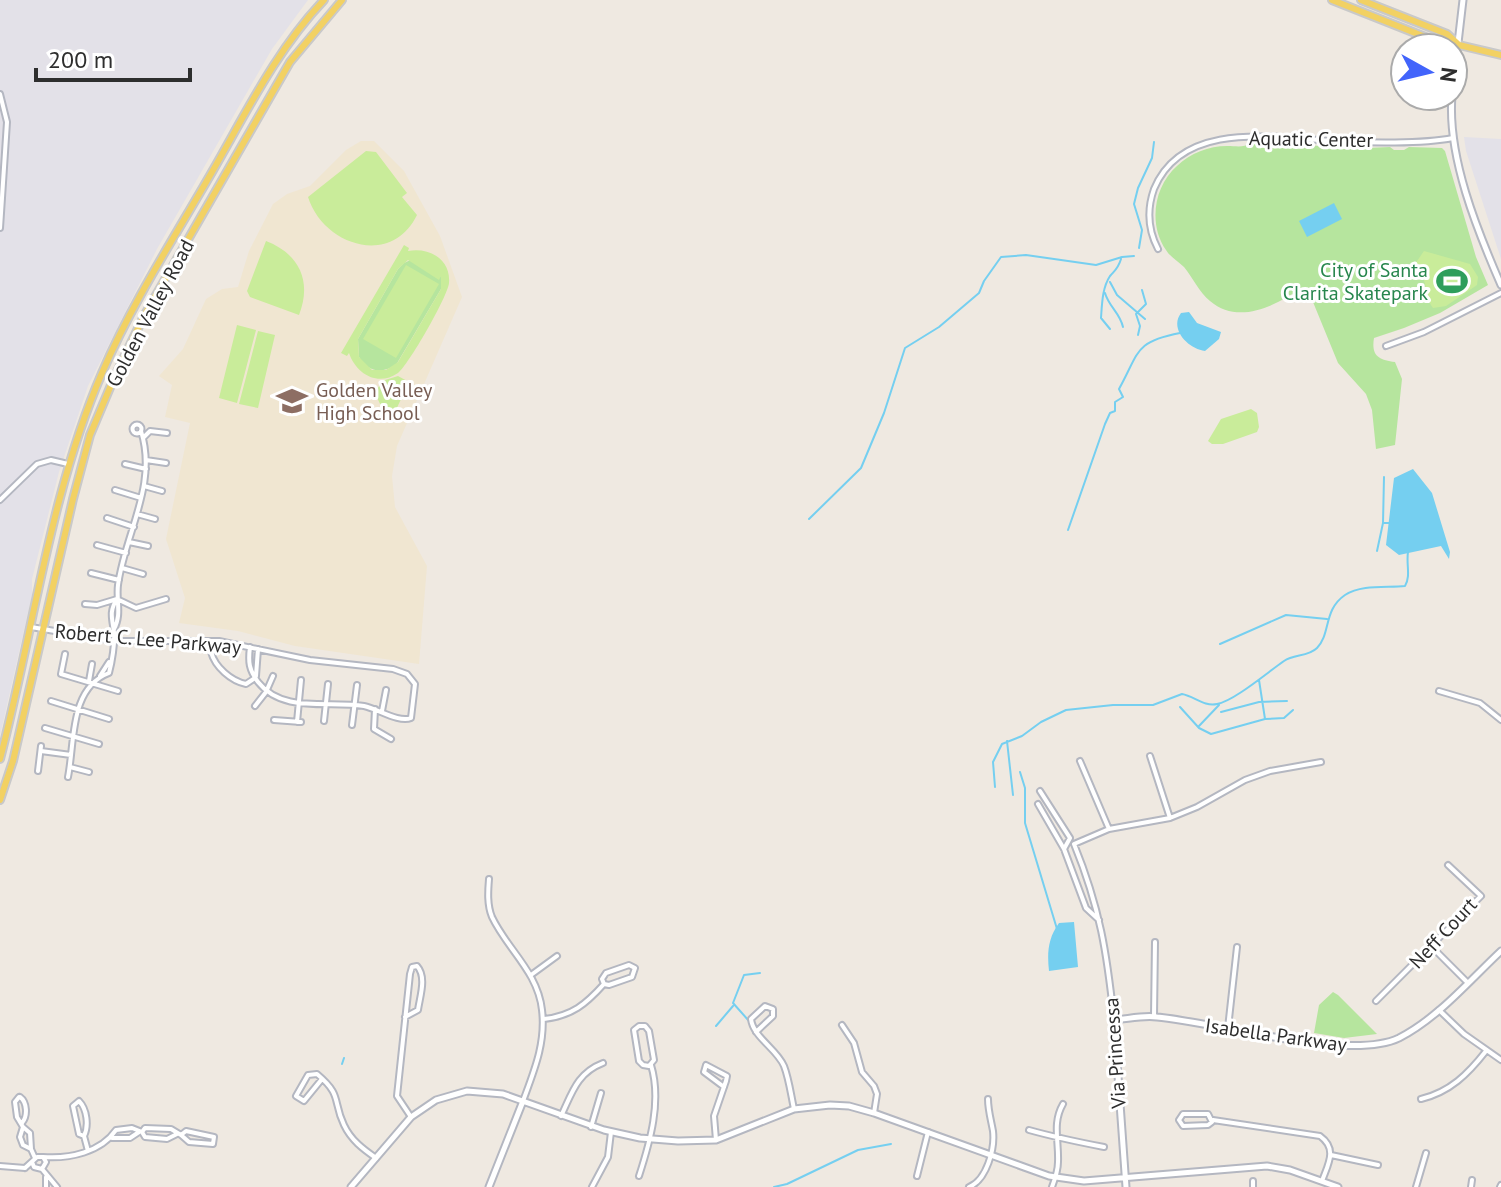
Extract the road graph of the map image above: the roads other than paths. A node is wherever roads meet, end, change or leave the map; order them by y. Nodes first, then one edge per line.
1 (324, 0) edge
2 (342, 0) edge
3 (1332, 0) edge
4 (1361, 0) edge
5 (1463, 0) edge
6 (1413, 32) edge
7 (1442, 32) edge
8 (1460, 32) edge
9 (1469, 47) edge
10 (1501, 55) edge
11 (0, 94) edge
12 (1452, 112) edge
13 (1453, 138) junction
14 (0, 228) edge
15 (1158, 249) dead end
16 (1501, 285) edge
17 (1501, 293) edge
18 (1386, 346) dead end
19 (141, 431) dead end
20 (167, 433) dead end
21 (143, 438) junction
22 (146, 460) junction
23 (166, 463) dead end
24 (125, 464) dead end
25 (70, 465) junction
26 (146, 469) junction
27 (144, 486) junction
28 (115, 490) dead end
29 (162, 491) dead end
30 (141, 498) junction
31 (0, 500) edge
32 (137, 514) junction
33 (107, 518) dead end
34 (155, 519) dead end
35 (134, 527) junction
36 (129, 542) junction
37 (97, 545) dead end
38 (148, 546) dead end
39 (126, 553) junction
40 (122, 568) junction
41 (91, 573) dead end
42 (143, 574) dead end
43 (119, 580) junction
44 (117, 599) junction
45 (166, 599) dead end
46 (85, 604) dead end
47 (31, 627) junction
48 (43, 631) junction
49 (114, 641) junction
50 (250, 647) junction
51 (258, 649) junction
52 (211, 652) dead end
53 (65, 654) dead end
54 (92, 664) dead end
55 (273, 676) dead end
56 (255, 678) junction
57 (301, 680) dead end
58 (91, 681) junction
59 (328, 684) dead end
60 (357, 685) dead end
61 (386, 690) dead end
62 (118, 691) dead end
63 (1439, 691) dead end
64 (266, 692) junction
65 (51, 701) dead end
66 (299, 703) junction
67 (326, 704) junction
68 (355, 705) junction
69 (255, 706) dead end
70 (79, 709) junction
71 (375, 709) junction
72 (382, 711) junction
73 (109, 719) dead end
74 (274, 720) dead end
75 (1501, 720) edge
76 (324, 721) dead end
77 (352, 725) dead end
78 (45, 728) dead end
79 (72, 736) junction
80 (391, 739) dead end
81 (99, 744) dead end
82 (71, 755) junction
83 (1150, 756) dead end
84 (0, 759) edge
85 (1080, 761) dead end
86 (1321, 762) dead end
87 (70, 767) junction
88 (38, 771) dead end
89 (89, 772) dead end
90 (68, 777) dead end
91 (1040, 791) dead end
92 (0, 800) edge
93 (1038, 804) dead end
94 (1170, 818) junction
95 (1109, 829) junction
96 (1064, 849) junction
97 (1448, 865) dead end
98 (489, 879) dead end
99 (1101, 920) junction
100 (1155, 942) dead end
101 (1237, 947) dead end
102 (1433, 947) junction
103 (1501, 951) edge
104 (557, 956) dead end
105 (531, 975) junction
106 (1468, 983) junction
107 (604, 984) junction
108 (1376, 1001) dead end
109 (1439, 1010) junction
110 (1154, 1016) junction
111 (405, 1017) junction
112 (543, 1019) junction
113 (1114, 1020) junction
114 (842, 1025) dead end
115 (1228, 1028) junction
116 (756, 1032) junction
117 (1486, 1051) junction
118 (1501, 1060) edge
119 (603, 1063) dead end
120 (651, 1065) junction
121 (322, 1079) junction
122 (724, 1087) junction
123 (601, 1093) dead end
124 (988, 1099) dead end
125 (1421, 1099) dead end
126 (523, 1101) junction
127 (1063, 1104) dead end
128 (794, 1109) junction
129 (874, 1113) junction
130 (561, 1116) junction
131 (411, 1117) junction
132 (1213, 1120) junction
133 (22, 1125) junction
134 (591, 1127) junction
135 (1029, 1130) dead end
136 (141, 1132) junction
137 (611, 1132) junction
138 (928, 1132) junction
139 (179, 1135) junction
140 (84, 1136) junction
141 (1056, 1137) junction
142 (112, 1138) junction
143 (651, 1139) junction
144 (716, 1140) junction
145 (1104, 1147) dead end
146 (31, 1149) junction
147 (88, 1151) junction
148 (1426, 1153) dead end
149 (990, 1154) junction
150 (1331, 1155) junction
151 (376, 1158) junction
152 (34, 1160) junction
153 (45, 1160) junction
154 (1378, 1165) dead end
155 (0, 1166) edge
156 (25, 1168) junction
157 (39, 1169) junction
158 (639, 1176) dead end
159 (917, 1176) dead end
160 (46, 1177) junction
161 (1055, 1177) junction
162 (1125, 1178) junction
163 (1472, 1180) dead end
164 (1322, 1181) junction
165 (46, 1187) edge
166 (57, 1187) edge
167 (351, 1187) edge
168 (490, 1187) edge
169 (592, 1187) edge
170 (969, 1187) edge
171 (1052, 1187) edge
172 (1126, 1187) edge
173 (1338, 1187) edge
174 (1416, 1187) edge
175 (1471, 1187) edge

1 - 25 main road, Golden Valley Road
2 - 48 main road, Golden Valley Road
3 - 6 main road
4 - 7 main road
5 - 8 street
9 - 10 main road
11 - 14 street
12 - 13 street
13 - 15 street, Aquatic Center
13 - 16 street
17 - 18 street
19 - 21 street
20 - 21 street
21 - 22 street
22 - 23 street
22 - 26 street
24 - 26 street
25 - 31 street
25 - 47 main road, Golden Valley Road
26 - 27 street
27 - 29 street
27 - 30 street
28 - 30 street
30 - 32 street
32 - 34 street
32 - 35 street
33 - 35 street
35 - 36 street
36 - 38 street
36 - 39 street
37 - 39 street
39 - 40 street
40 - 42 street
40 - 43 street
41 - 43 street
43 - 44 street
44 - 45 street
44 - 46 street
44 - 49 street
47 - 48 street, Robert C. Lee Parkway
47 - 84 main road, Golden Valley Road
48 - 49 street, Robert C. Lee Parkway
48 - 92 main road, Golden Valley Road
49 - 50 street, Robert C. Lee Parkway
49 - 58 street
50 - 51 street, Robert C. Lee Parkway
50 - 56 street
51 - 56 street
51 - 72 street, Robert C. Lee Parkway
52 - 56 street
53 - 58 street
54 - 58 street
55 - 64 street
56 - 64 street
57 - 66 street
58 - 62 street
58 - 70 street
59 - 67 street
60 - 68 street
61 - 72 street
63 - 75 street
64 - 66 street
64 - 69 street
65 - 70 street
66 - 67 street
66 - 74 street
67 - 68 street
67 - 76 street
68 - 71 street
68 - 77 street
70 - 73 street
70 - 79 street
71 - 72 street
71 - 80 street
78 - 79 street
79 - 81 street
79 - 82 street
82 - 87 street
82 - 88 street
83 - 94 street
85 - 95 street
86 - 94 street
87 - 89 street
87 - 90 street
91 - 96 street, Via Princessa
93 - 96 street, Via Princessa
94 - 95 street
95 - 99 street, Via Princessa
96 - 99 street, Via Princessa
97 - 102 street, Neff Court
98 - 105 street
99 - 113 street, Via Princessa
100 - 110 street
101 - 115 street
102 - 106 street
102 - 108 street, Neff Court
103 - 106 street, Isabella Parkway
104 - 105 street
105 - 112 street
106 - 109 street, Isabella Parkway
107 - 107 street
107 - 112 street
109 - 115 street, Isabella Parkway
109 - 117 street
110 - 113 street, Isabella Parkway
110 - 115 street, Isabella Parkway
111 - 111 street
111 - 131 street
112 - 126 street
113 - 162 street, Via Princessa
114 - 129 street
116 - 116 street
116 - 128 street
117 - 118 street
117 - 125 street
119 - 130 street
120 - 120 street
120 - 143 street
121 - 121 street
121 - 151 street
122 - 122 street
122 - 144 street
123 - 134 street
124 - 149 street
126 - 130 street
126 - 131 street
126 - 168 street
127 - 141 street
128 - 129 street
128 - 144 street
129 - 138 street
130 - 134 street
131 - 151 street
132 - 132 street
132 - 150 street
133 - 133 street
133 - 146 street
133 - 146 street
134 - 137 street
135 - 141 street
136 - 139 street
136 - 139 street
136 - 142 street
136 - 142 street
137 - 143 street
137 - 169 street
138 - 149 street
138 - 159 street
139 - 139 street
140 - 140 street
140 - 147 street
141 - 145 street
141 - 161 street
142 - 147 street
143 - 144 street
143 - 158 street
146 - 152 street
147 - 153 street
148 - 174 street
149 - 161 street
149 - 170 street
150 - 154 street
150 - 164 street
151 - 167 street
152 - 153 street
152 - 156 street
152 - 157 street
153 - 157 street
155 - 156 street
156 - 157 street
157 - 160 street
160 - 165 street
160 - 166 street
161 - 162 street
161 - 171 street
162 - 164 street
162 - 172 street, Via Princessa
163 - 175 street
164 - 173 street

